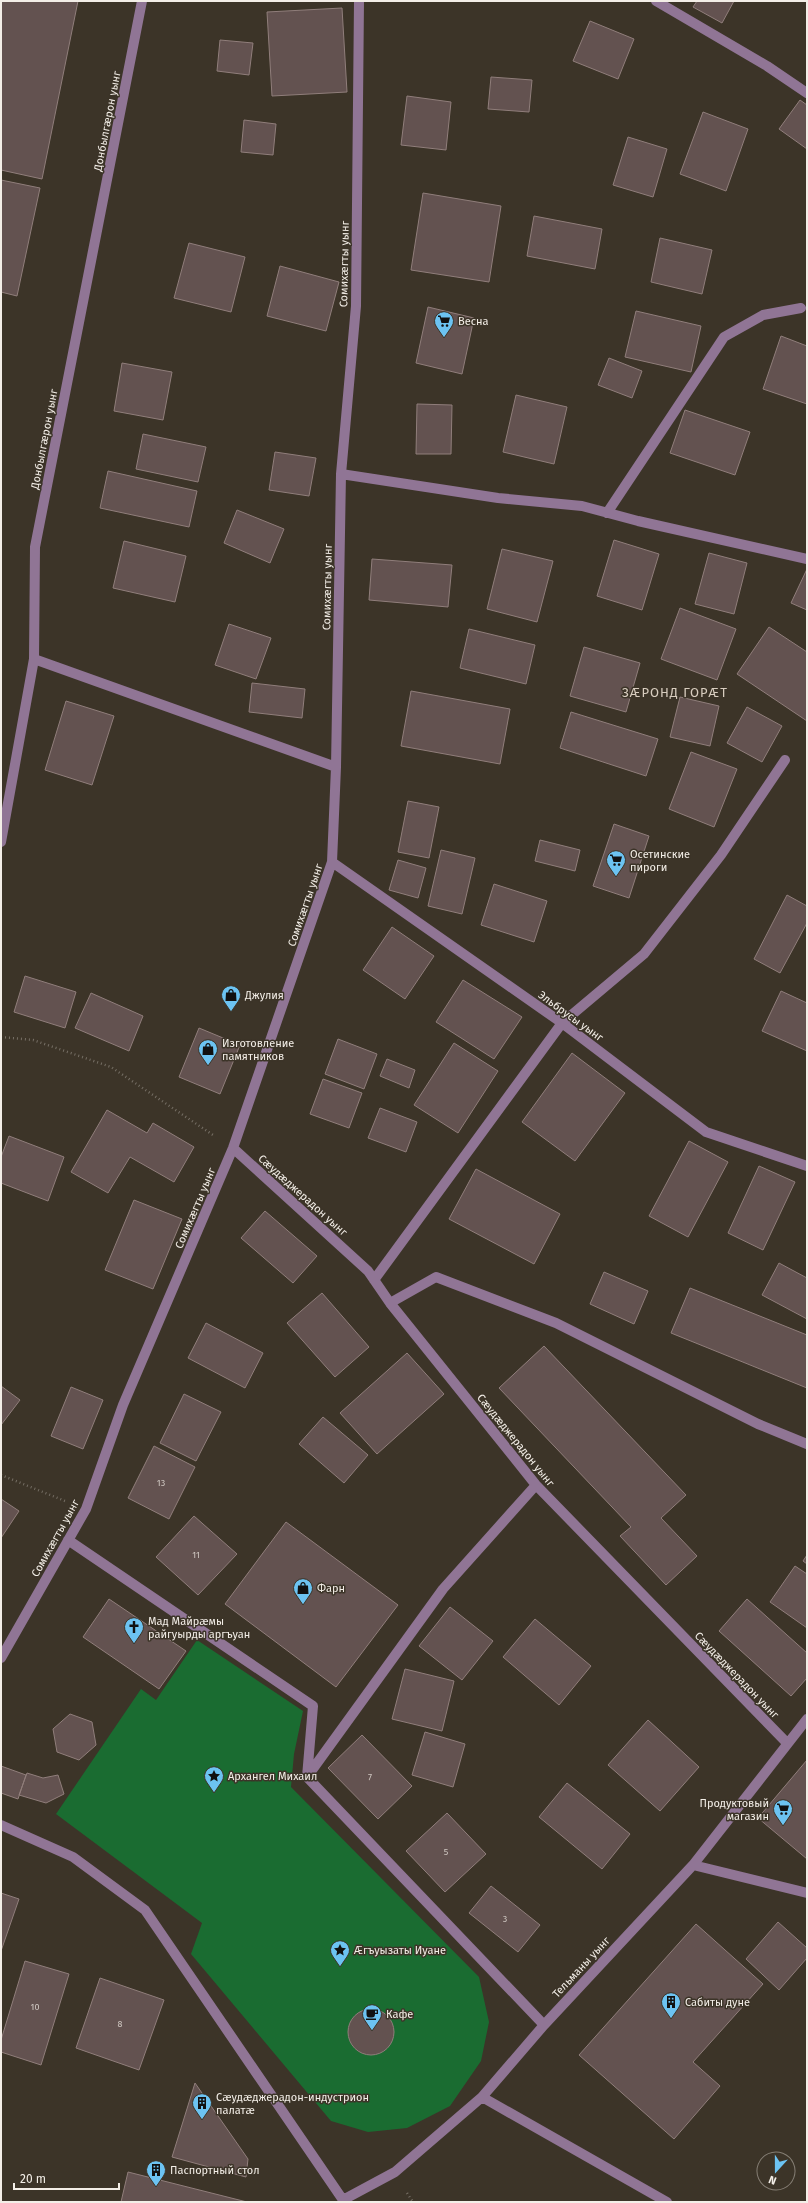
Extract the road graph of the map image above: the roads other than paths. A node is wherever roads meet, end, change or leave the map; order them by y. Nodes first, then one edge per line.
1 (142, 1) edge
2 (359, 1) edge
3 (656, 1) edge
4 (807, 93) edge
5 (801, 308) dead end
6 (341, 474) junction
7 (607, 512) junction
8 (807, 559) edge
9 (34, 659) junction
10 (785, 760) dead end
11 (336, 767) junction
12 (1, 842) edge
13 (332, 862) junction
14 (562, 1023) junction
15 (233, 1148) junction
16 (807, 1166) edge
17 (374, 1280) junction
18 (390, 1303) junction
19 (807, 1444) edge
20 (536, 1485) junction
21 (68, 1540) junction
22 (1, 1658) edge
23 (807, 1718) edge
24 (786, 1742) junction
25 (307, 1777) junction
26 (1, 1825) edge
27 (692, 1865) junction
28 (807, 1893) edge
29 (544, 2025) junction
30 (482, 2097) junction
31 (343, 2201) edge
32 (667, 2202) edge

1 - 9 street, Донбылгæрон уынг
2 - 6 street, Сомихæгты уынг
3 - 4 street
5 - 7 street
6 - 7 street
6 - 11 street, Сомихæгты уынг
7 - 8 street
9 - 11 street
9 - 12 street, Донбылгæрон уынг
10 - 14 street
11 - 13 street, Сомихæгты уынг
13 - 14 street, Эльбрусы уынг
13 - 15 street, Сомихæгты уынг
14 - 16 street, Эльбрусы уынг
14 - 17 street
15 - 17 street, Сæудæджерадон уынг
15 - 21 street, Сомихæгты уынг
17 - 18 street, Сæудæджерадон уынг
18 - 19 street
18 - 20 street, Сæудæджерадон уынг
20 - 24 street, Сæудæджерадон уынг
20 - 25 street
21 - 22 street, Сомихæгты уынг
21 - 25 street
23 - 24 street, Тельманы уынг
24 - 27 street, Тельманы уынг
25 - 29 street
26 - 31 street
27 - 28 street
27 - 29 street, Тельманы уынг
29 - 30 street, Тельманы уынг
30 - 31 street, Тельманы уынг
30 - 32 street

